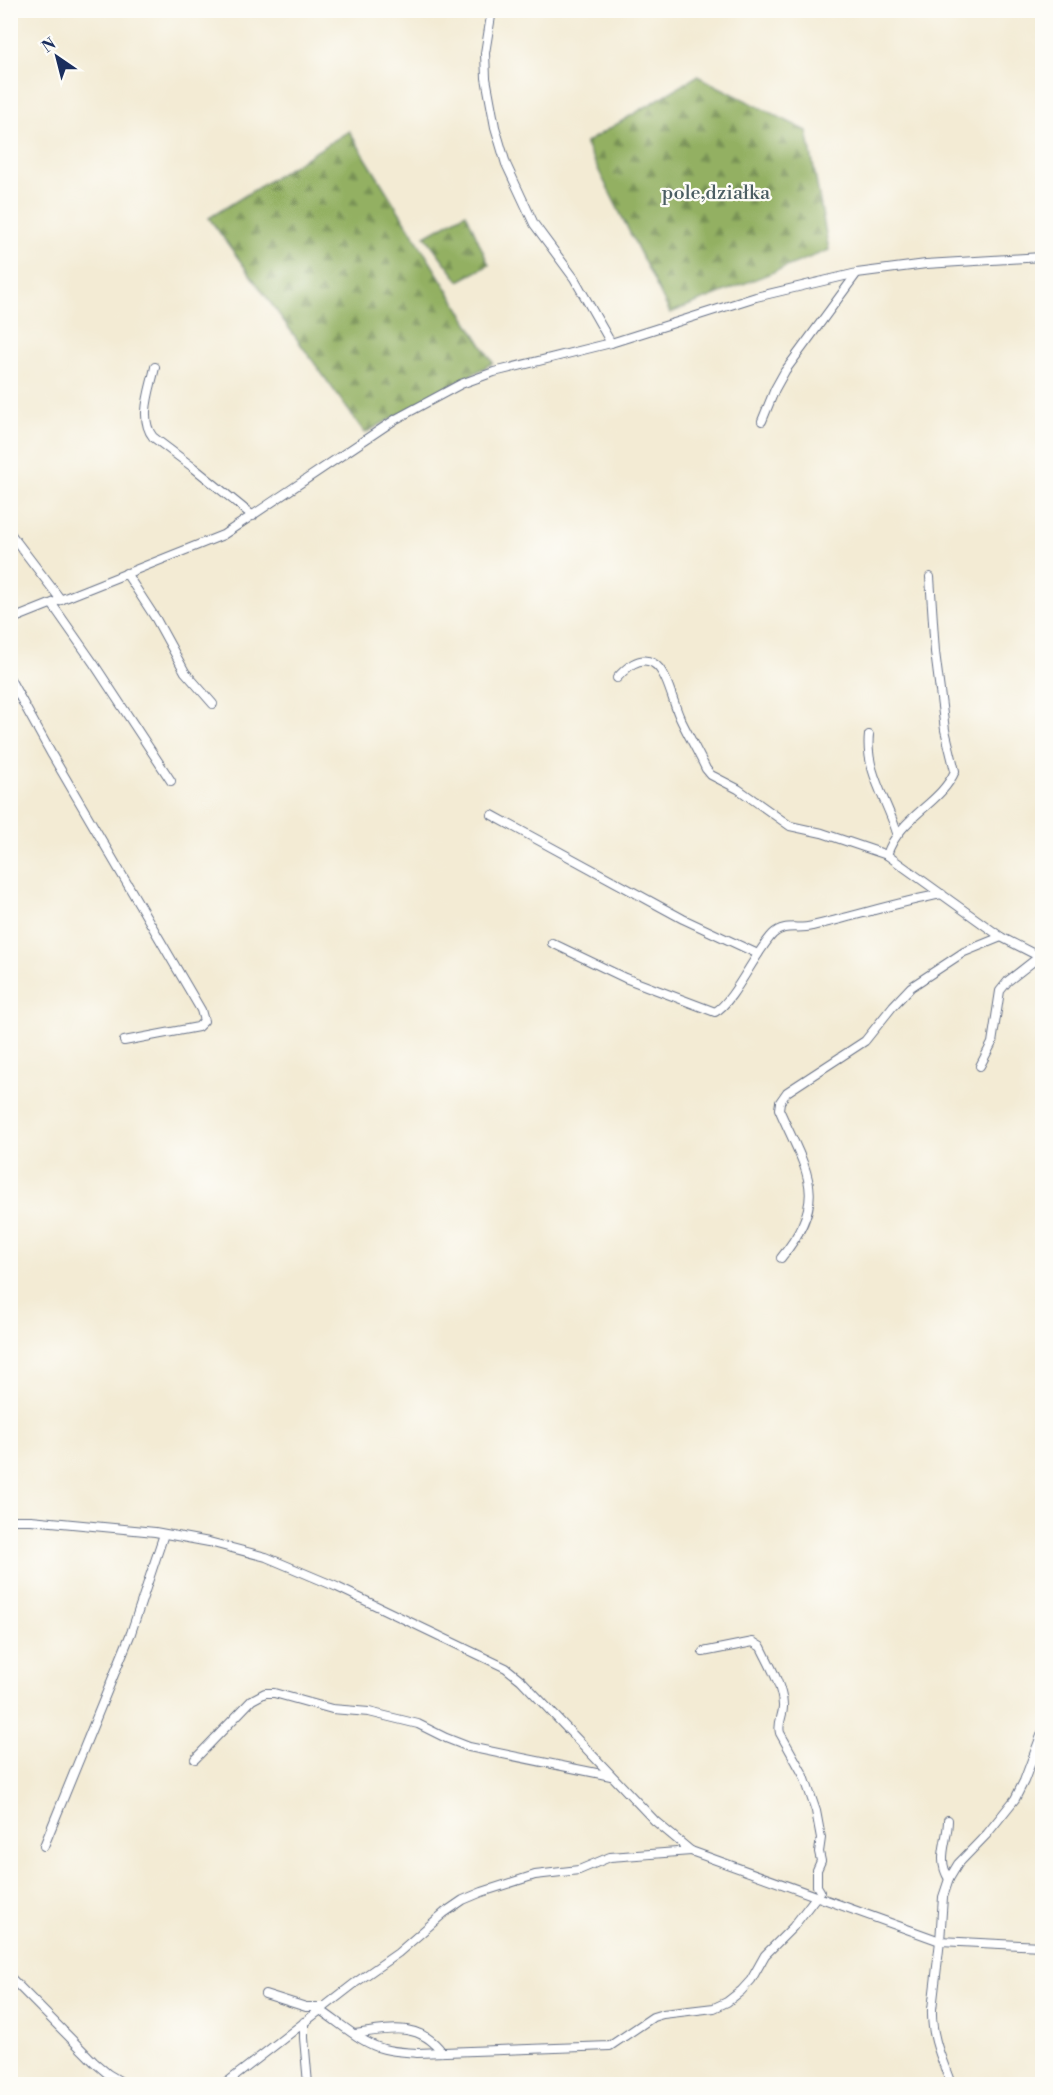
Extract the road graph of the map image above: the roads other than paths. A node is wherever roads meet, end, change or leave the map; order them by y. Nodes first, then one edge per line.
1 (492, 10) edge
2 (1042, 257) edge
3 (857, 273) junction
4 (611, 343) junction
5 (155, 367) dead end
6 (762, 421) dead end
7 (253, 516) junction
8 (10, 533) edge
9 (126, 573) junction
10 (930, 577) dead end
11 (61, 600) junction
12 (52, 604) junction
13 (10, 620) edge
14 (618, 678) dead end
15 (10, 679) edge
16 (213, 704) dead end
17 (869, 735) dead end
18 (171, 781) dead end
19 (492, 815) dead end
20 (897, 833) junction
21 (887, 855) junction
22 (942, 894) junction
23 (1001, 936) junction
24 (552, 943) dead end
25 (758, 954) junction
26 (1041, 957) edge
27 (124, 1041) dead end
28 (980, 1066) dead end
29 (781, 1258) dead end
30 (10, 1520) edge
31 (164, 1534) junction
32 (703, 1652) dead end
33 (1042, 1733) edge
34 (195, 1759) dead end
35 (612, 1776) junction
36 (948, 1820) dead end
37 (44, 1846) dead end
38 (691, 1851) junction
39 (949, 1879) junction
40 (818, 1894) junction
41 (940, 1941) junction
42 (1042, 1946) edge
43 (10, 1977) edge
44 (265, 1994) dead end
45 (322, 2008) junction
46 (304, 2022) junction
47 (355, 2034) junction
48 (442, 2052) junction
49 (950, 2084) edge
50 (125, 2085) edge
51 (225, 2085) edge
52 (308, 2085) edge

1 - 4 street
2 - 3 street
3 - 4 street
3 - 6 street
4 - 7 street
5 - 7 street
7 - 9 street
8 - 11 street
9 - 11 street
9 - 16 street
10 - 20 street
11 - 12 street
12 - 13 street
12 - 18 street
14 - 21 street
15 - 27 street
17 - 20 street
19 - 25 street
20 - 21 street
21 - 22 street
22 - 23 street
22 - 25 street
23 - 26 street
23 - 29 street
24 - 25 street
26 - 28 street
30 - 31 street
31 - 35 street
31 - 37 street
32 - 40 street
33 - 39 street
34 - 35 street
35 - 38 street
36 - 39 street
38 - 40 street
38 - 45 street
39 - 41 street
40 - 41 street
40 - 48 street
41 - 42 street
41 - 49 street
43 - 50 street
44 - 45 street
45 - 46 street
45 - 47 street
46 - 51 street
46 - 52 street
47 - 48 street
47 - 48 street

